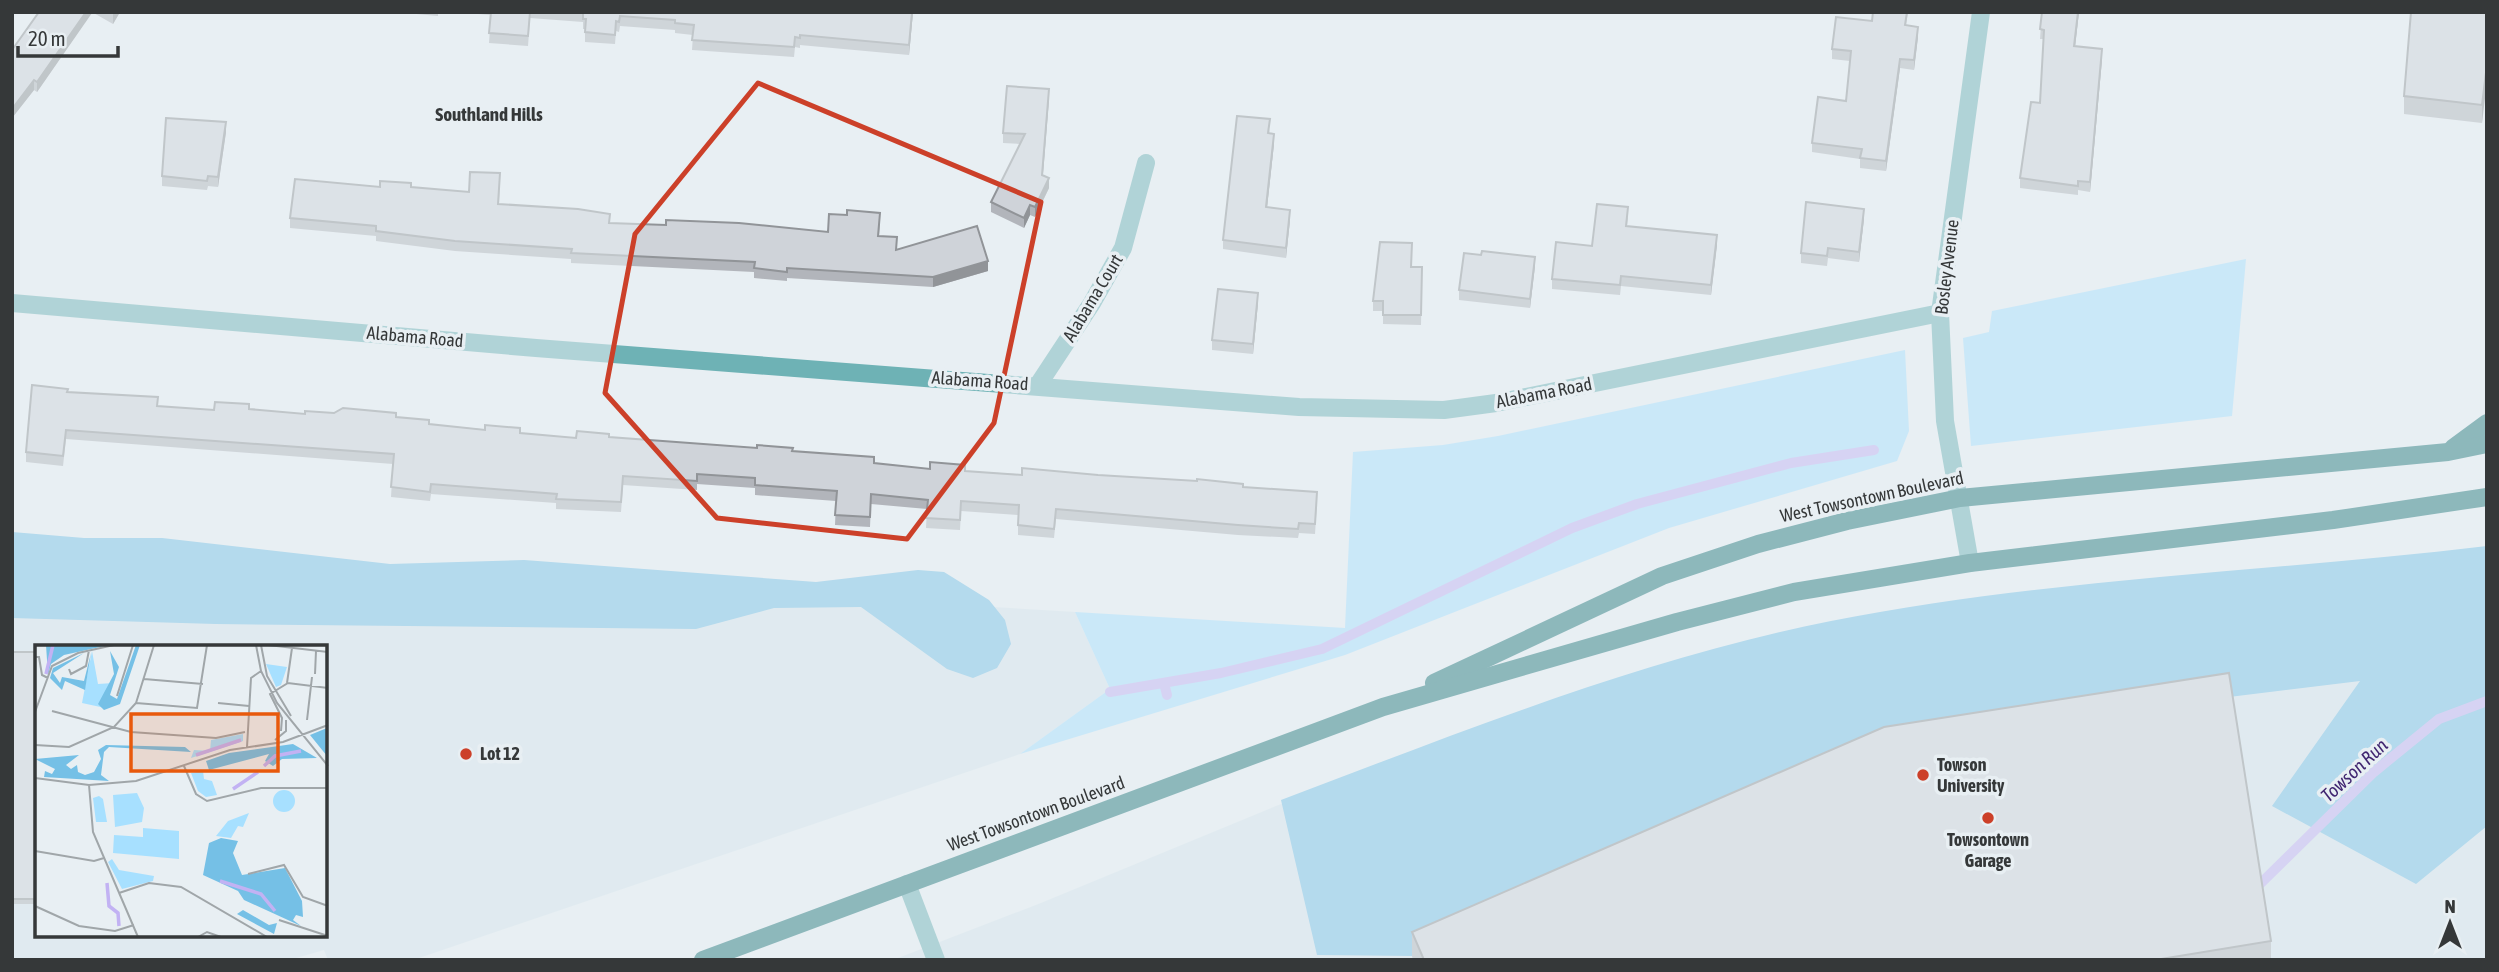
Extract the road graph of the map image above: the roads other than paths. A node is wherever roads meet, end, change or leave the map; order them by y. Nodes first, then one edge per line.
1 (1981, 12) edge
2 (1146, 163) dead end
3 (12, 303) edge
4 (1940, 313) junction
5 (1038, 385) junction
6 (2487, 424) edge
7 (2487, 444) edge
8 (2448, 452) junction
9 (2487, 497) edge
10 (1960, 498) junction
11 (1970, 563) junction
12 (1383, 707) junction
13 (907, 884) junction
14 (703, 960) edge
15 (936, 960) edge

1 - 4 street, Bosley Avenue
2 - 5 street, Alabama Court
3 - 5 street, Alabama Road
4 - 5 street, Alabama Road
4 - 10 street, Bosley Avenue
6 - 8 main road
7 - 8 main road, West Towsontown Boulevard
8 - 10 main road, West Towsontown Boulevard
9 - 11 main road, West Towsontown Boulevard
10 - 11 street, Bosley Avenue
10 - 12 main road, West Towsontown Boulevard
11 - 12 main road, West Towsontown Boulevard
12 - 13 main road, West Towsontown Boulevard
13 - 14 main road, West Towsontown Boulevard
13 - 15 street

